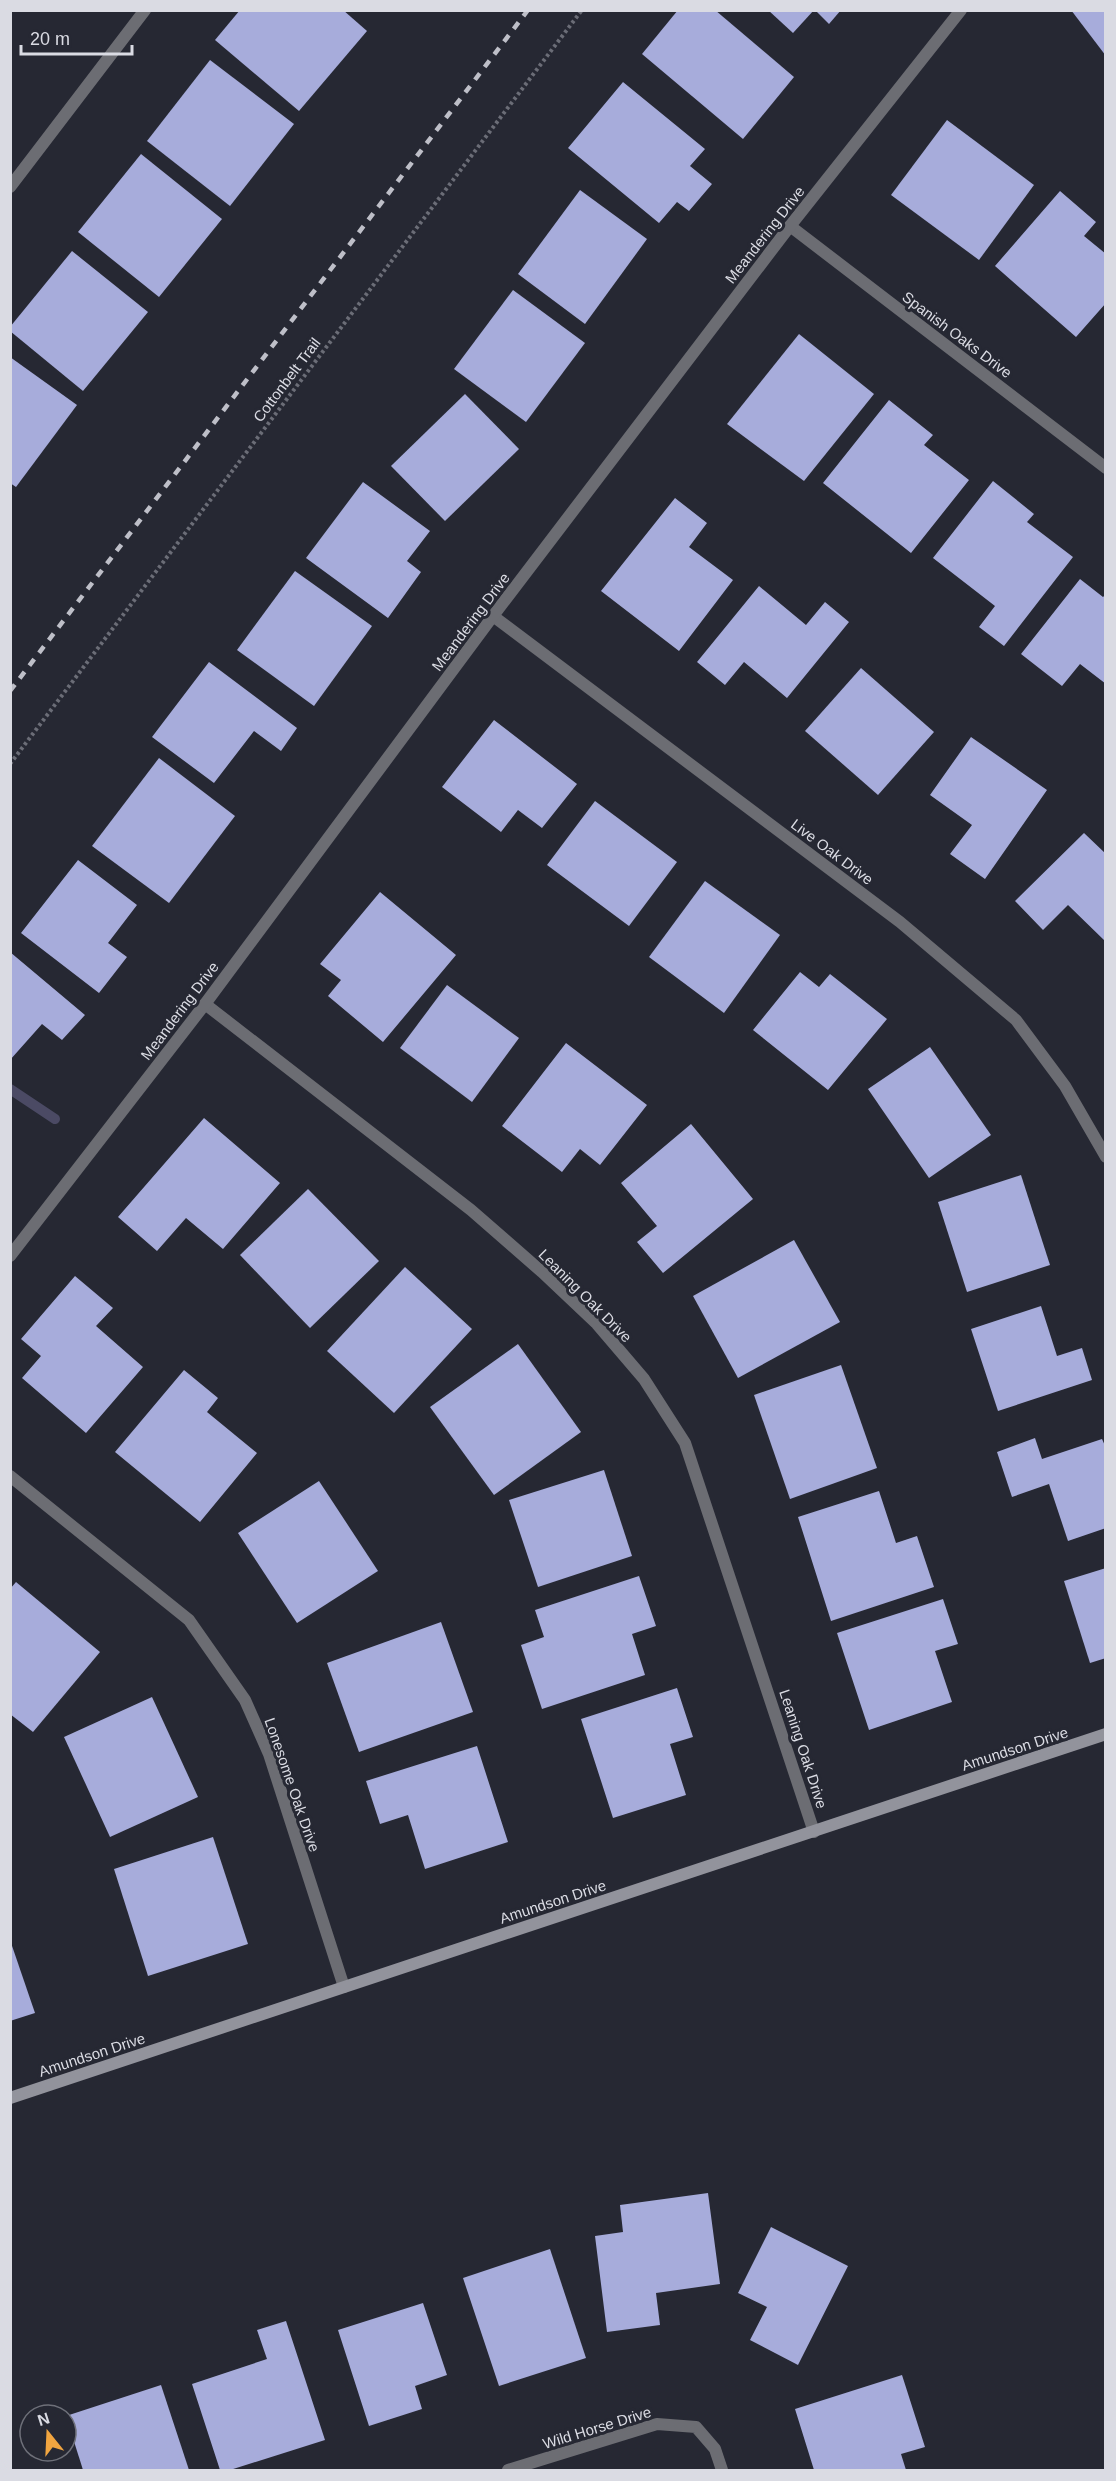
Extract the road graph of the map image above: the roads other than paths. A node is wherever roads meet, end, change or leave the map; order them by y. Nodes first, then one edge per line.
1 (145, 10) edge
2 (962, 10) edge
3 (10, 187) edge
4 (790, 226) junction
5 (1106, 468) edge
6 (493, 616) junction
7 (205, 1004) junction
8 (1106, 1157) edge
9 (10, 1256) edge
10 (10, 1476) edge
11 (1106, 1734) edge
12 (814, 1832) junction
13 (344, 1987) junction
14 (10, 2098) edge
15 (508, 2470) edge
16 (722, 2470) edge

1 - 3 street
2 - 4 street, Meandering Drive
4 - 5 street, Spanish Oaks Drive
4 - 6 street, Meandering Drive
6 - 7 street, Meandering Drive
6 - 8 street, Live Oak Drive
7 - 9 street, Meandering Drive
7 - 12 street, Leaning Oak Drive
10 - 13 street, Lonesome Oak Drive
11 - 12 street, Amundson Drive
12 - 13 street, Amundson Drive
13 - 14 street, Amundson Drive
15 - 16 street, Wild Horse Drive

